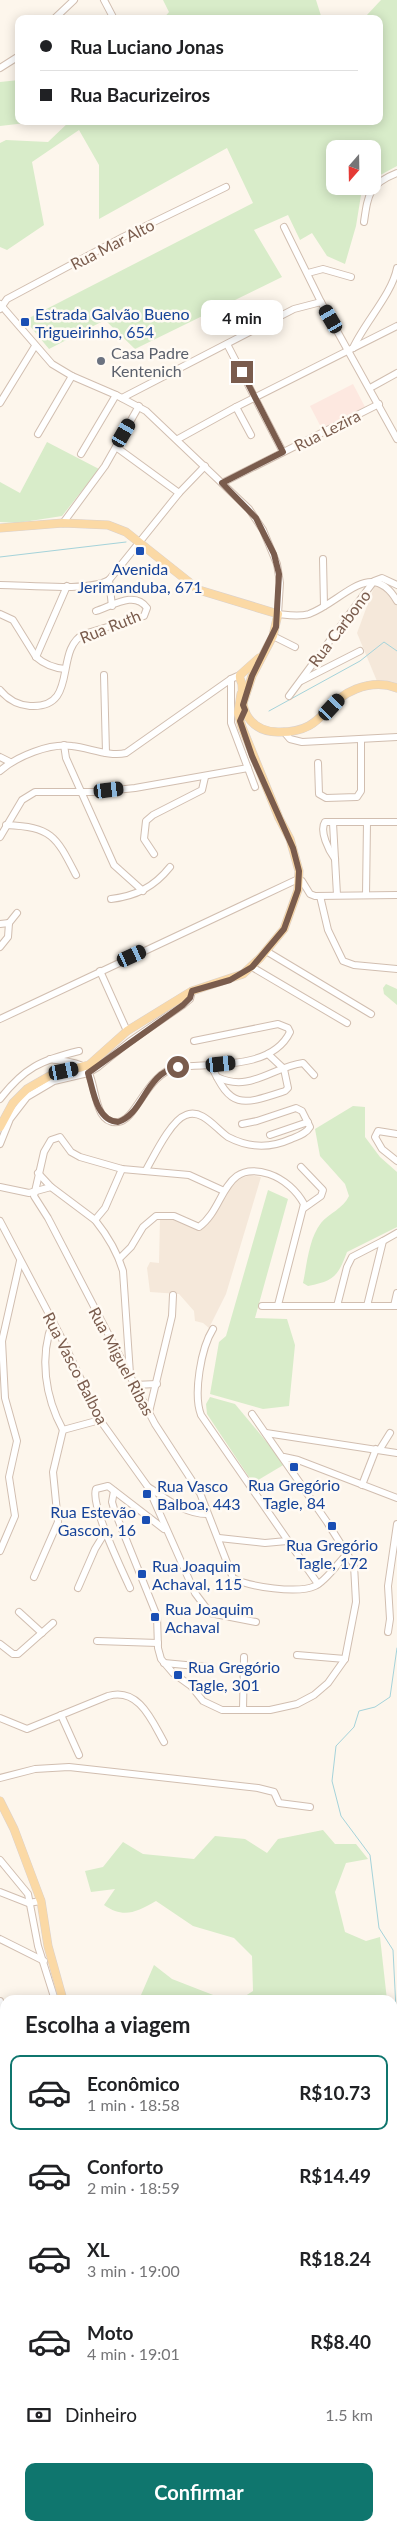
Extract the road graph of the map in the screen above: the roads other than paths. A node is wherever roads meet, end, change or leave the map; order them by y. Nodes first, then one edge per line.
1 (74, 0) edge
2 (104, 0) edge
3 (58, 15) edge
4 (112, 15) edge
5 (15, 59) edge
6 (0, 68) edge
7 (397, 173) edge
8 (226, 186) dead end
9 (364, 222) dead end
10 (284, 228) dead end
11 (397, 268) edge
12 (308, 273) junction
13 (350, 277) dead end
14 (396, 278) edge
15 (321, 302) junction
16 (0, 307) edge
17 (397, 326) edge
18 (227, 344) junction
19 (35, 346) junction
20 (351, 349) junction
21 (397, 373) edge
22 (72, 376) junction
23 (370, 388) junction
24 (3, 393) edge
25 (119, 396) junction
26 (255, 398) junction
27 (0, 404) edge
28 (379, 404) junction
29 (139, 406) junction
30 (236, 407) junction
31 (394, 424) edge
32 (38, 434) dead end
33 (250, 435) dead end
34 (397, 438) edge
35 (178, 439) junction
36 (116, 447) junction
37 (283, 452) junction
38 (80, 454) dead end
39 (205, 466) junction
40 (222, 483) junction
41 (180, 493) junction
42 (63, 523) junction
43 (0, 528) edge
44 (138, 542) junction
45 (323, 559) dead end
46 (109, 580) junction
47 (374, 581) junction
48 (0, 585) edge
49 (397, 585) edge
50 (67, 586) junction
51 (397, 601) edge
52 (112, 606) junction
53 (324, 606) junction
54 (96, 611) dead end
55 (0, 614) edge
56 (278, 614) junction
57 (273, 636) junction
58 (295, 647) dead end
59 (360, 651) dead end
60 (36, 657) junction
61 (65, 669) junction
62 (104, 675) dead end
63 (245, 678) junction
64 (231, 681) junction
65 (301, 681) junction
66 (397, 688) edge
67 (0, 690) edge
68 (241, 694) junction
69 (289, 696) dead end
70 (244, 708) junction
71 (240, 721) junction
72 (284, 732) junction
73 (397, 737) edge
74 (360, 739) junction
75 (64, 745) junction
76 (106, 752) junction
77 (0, 757) edge
78 (10, 762) junction
79 (318, 763) dead end
80 (248, 768) junction
81 (0, 771) edge
82 (205, 777) junction
83 (255, 787) dead end
84 (82, 792) junction
85 (367, 822) junction
86 (397, 822) edge
87 (333, 823) junction
88 (6, 825) junction
89 (0, 837) edge
90 (154, 854) dead end
91 (334, 859) junction
92 (170, 867) dead end
93 (76, 875) dead end
94 (299, 880) junction
95 (143, 891) junction
96 (336, 895) junction
97 (366, 895) junction
98 (320, 896) junction
99 (397, 896) edge
100 (111, 899) dead end
101 (17, 912) dead end
102 (9, 923) junction
103 (0, 924) edge
104 (0, 947) edge
105 (266, 951) junction
106 (252, 967) junction
107 (397, 969) edge
108 (100, 971) junction
109 (192, 991) junction
110 (371, 1014) dead end
111 (0, 1018) edge
112 (347, 1023) dead end
113 (127, 1031) junction
114 (194, 1041) dead end
115 (79, 1051) dead end
116 (268, 1054) junction
117 (50, 1059) junction
118 (211, 1064) junction
119 (284, 1069) junction
120 (86, 1070) junction
121 (314, 1074) dead end
122 (216, 1077) junction
123 (0, 1099) edge
124 (308, 1122) junction
125 (242, 1124) dead end
126 (0, 1128) edge
127 (397, 1134) edge
128 (270, 1135) dead end
129 (0, 1144) edge
130 (397, 1161) edge
131 (301, 1167) dead end
132 (122, 1169) junction
133 (146, 1170) junction
134 (38, 1172) junction
135 (0, 1187) edge
136 (51, 1187) junction
137 (37, 1191) junction
138 (224, 1191) junction
139 (304, 1208) junction
140 (96, 1220) junction
141 (0, 1221) edge
142 (397, 1232) edge
143 (383, 1241) junction
144 (119, 1259) junction
145 (20, 1261) junction
146 (397, 1293) edge
147 (173, 1295) dead end
148 (278, 1305) junction
149 (262, 1306) dead end
150 (337, 1306) junction
151 (367, 1306) junction
152 (396, 1306) edge
153 (53, 1321) junction
154 (213, 1328) dead end
155 (128, 1341) junction
156 (114, 1344) junction
157 (130, 1376) junction
158 (157, 1384) junction
159 (134, 1385) junction
160 (150, 1412) junction
161 (252, 1414) dead end
162 (100, 1420) junction
163 (63, 1430) junction
164 (266, 1433) junction
165 (390, 1433) dead end
166 (378, 1449) junction
167 (397, 1453) edge
168 (284, 1458) junction
169 (362, 1485) junction
170 (148, 1487) junction
171 (114, 1490) junction
172 (397, 1498) edge
173 (207, 1514) junction
174 (397, 1524) edge
175 (164, 1529) junction
176 (106, 1531) junction
177 (219, 1538) junction
178 (287, 1541) junction
179 (0, 1551) edge
180 (346, 1555) junction
181 (34, 1577) dead end
182 (318, 1584) junction
183 (78, 1588) dead end
184 (130, 1588) dead end
185 (19, 1612) dead end
186 (256, 1622) dead end
187 (53, 1623) dead end
188 (388, 1632) dead end
189 (42, 1633) junction
190 (98, 1641) dead end
191 (158, 1643) junction
192 (0, 1644) edge
193 (297, 1655) dead end
194 (244, 1657) dead end
195 (345, 1659) junction
196 (164, 1663) junction
197 (207, 1667) dead end
198 (243, 1710) junction
199 (61, 1715) junction
200 (0, 1718) edge
201 (164, 1742) dead end
202 (79, 1755) dead end
203 (0, 1778) edge
204 (0, 1801) edge
205 (310, 1807) dead end
206 (0, 1860) edge
207 (0, 1892) edge
208 (41, 1901) junction
209 (29, 1903) junction
210 (0, 1940) edge
211 (52, 1960) junction
212 (43, 1961) junction
213 (53, 1995) edge
214 (62, 1995) edge
215 (0, 2001) edge
216 (0, 2012) edge

1 - 3 street
2 - 4 street
5 - 6 street
7 - 9 street
8 - 16 street, Rua Mar Alto
10 - 12 street
11 - 14 street
12 - 13 street
12 - 15 street
14 - 20 street
15 - 18 street
15 - 20 street
16 - 19 street
17 - 20 street
18 - 25 street
18 - 26 street
19 - 22 street
19 - 24 street
20 - 23 street
20 - 26 street
21 - 23 street
22 - 25 street
22 - 32 street
23 - 28 street
24 - 27 street
25 - 29 street
25 - 38 street
26 - 30 street
26 - 37 street
28 - 31 street
28 - 37 street, Rua Lezira
29 - 35 street
29 - 36 street
30 - 33 street
30 - 35 street
31 - 34 street
35 - 39 street
36 - 41 street
36 - 42 street
37 - 40 street, Rua Lezira
39 - 40 street
39 - 41 street
40 - 56 street
41 - 44 street
42 - 43 main road
42 - 44 main road
44 - 46 street
44 - 56 main road
45 - 53 street
46 - 50 street
46 - 52 street
47 - 49 street, Rua Carbono
47 - 51 street
47 - 53 street
47 - 65 street, Rua Carbono
48 - 50 street
50 - 60 street
52 - 54 street, Rua Ruth
52 - 61 street, Rua Ruth
53 - 56 street
55 - 60 street
56 - 57 main road
57 - 58 street
57 - 63 main road
59 - 65 street
60 - 61 street
61 - 67 street
62 - 76 street
63 - 64 street
63 - 68 main road
63 - 70 main road
64 - 76 street
64 - 80 street
65 - 69 street, Rua Carbono
66 - 72 main road
68 - 70 main road
68 - 71 main road
70 - 71 main road
70 - 72 main road
71 - 94 main road
72 - 74 street
73 - 74 street
74 - 79 street
75 - 76 street
75 - 78 street
75 - 84 street
77 - 78 street
78 - 81 street
80 - 82 street
80 - 83 street
82 - 84 street
82 - 90 street
84 - 88 street
84 - 95 street
85 - 86 street
85 - 87 street
85 - 97 street
87 - 91 street
87 - 91 street
88 - 89 street
88 - 93 street
91 - 96 street
92 - 95 street
94 - 98 street
94 - 105 main road
94 - 108 street
95 - 100 street
96 - 97 street
96 - 98 street
97 - 99 street
98 - 107 street
101 - 102 street
102 - 103 street
102 - 104 street
105 - 106 main road
105 - 110 street
106 - 109 main road
106 - 112 street
108 - 111 street
108 - 113 street
109 - 113 main road
109 - 120 street
113 - 120 main road
114 - 116 street
115 - 117 street
116 - 118 street
116 - 119 street
117 - 120 street
117 - 123 street
118 - 120 street
118 - 122 street
119 - 121 street
119 - 122 street
119 - 122 street
120 - 126 main road
120 - 129 street
124 - 125 street
124 - 128 street
124 - 133 street
127 - 130 street
131 - 139 street
132 - 133 street
132 - 134 street
132 - 140 street
133 - 138 street
134 - 136 street
134 - 137 street
135 - 137 street
136 - 137 street
136 - 140 street
137 - 156 street, Rua Miguel Ribas
138 - 139 street
138 - 144 street
139 - 148 street
140 - 144 street
141 - 145 street, Rua Vasco Balboa
142 - 143 street
143 - 150 street
143 - 151 street
144 - 155 street
145 - 153 street, Rua Vasco Balboa
145 - 179 street
146 - 152 street
147 - 158 street
148 - 149 street
148 - 150 street
150 - 151 street
151 - 152 street
153 - 162 street, Rua Vasco Balboa
153 - 163 street
154 - 178 street
155 - 156 street
155 - 157 street
156 - 157 street, Rua Miguel Ribas
157 - 159 street, Rua Miguel Ribas
158 - 159 street
158 - 160 street
159 - 160 street, Rua Miguel Ribas
160 - 173 street, Rua Miguel Ribas
161 - 164 street
162 - 163 street
162 - 170 street, Rua Vasco Balboa
163 - 181 street
164 - 166 street
164 - 168 street
165 - 166 street
166 - 167 street
166 - 169 street
168 - 169 street
168 - 180 street
169 - 172 street
170 - 173 street
170 - 175 street, Rua Vasco Balboa
171 - 175 street
171 - 176 street
171 - 191 street
173 - 177 street, Rua Miguel Ribas
174 - 188 street
175 - 186 street, Rua Vasco Balboa
176 - 183 street
176 - 184 street
177 - 178 street
177 - 182 street, Rua Miguel Ribas
178 - 182 street
180 - 182 street
180 - 195 street
185 - 189 street
187 - 189 street
189 - 192 street
190 - 191 street
191 - 196 street
193 - 195 street
194 - 198 street
195 - 198 street
196 - 197 street
196 - 198 street
199 - 200 street
199 - 201 street
199 - 202 street
203 - 205 street
204 - 208 main road
206 - 209 street
207 - 209 street
208 - 209 street
208 - 211 main road
209 - 212 street
210 - 212 street
211 - 212 street
211 - 214 main road
212 - 213 street
215 - 216 street

